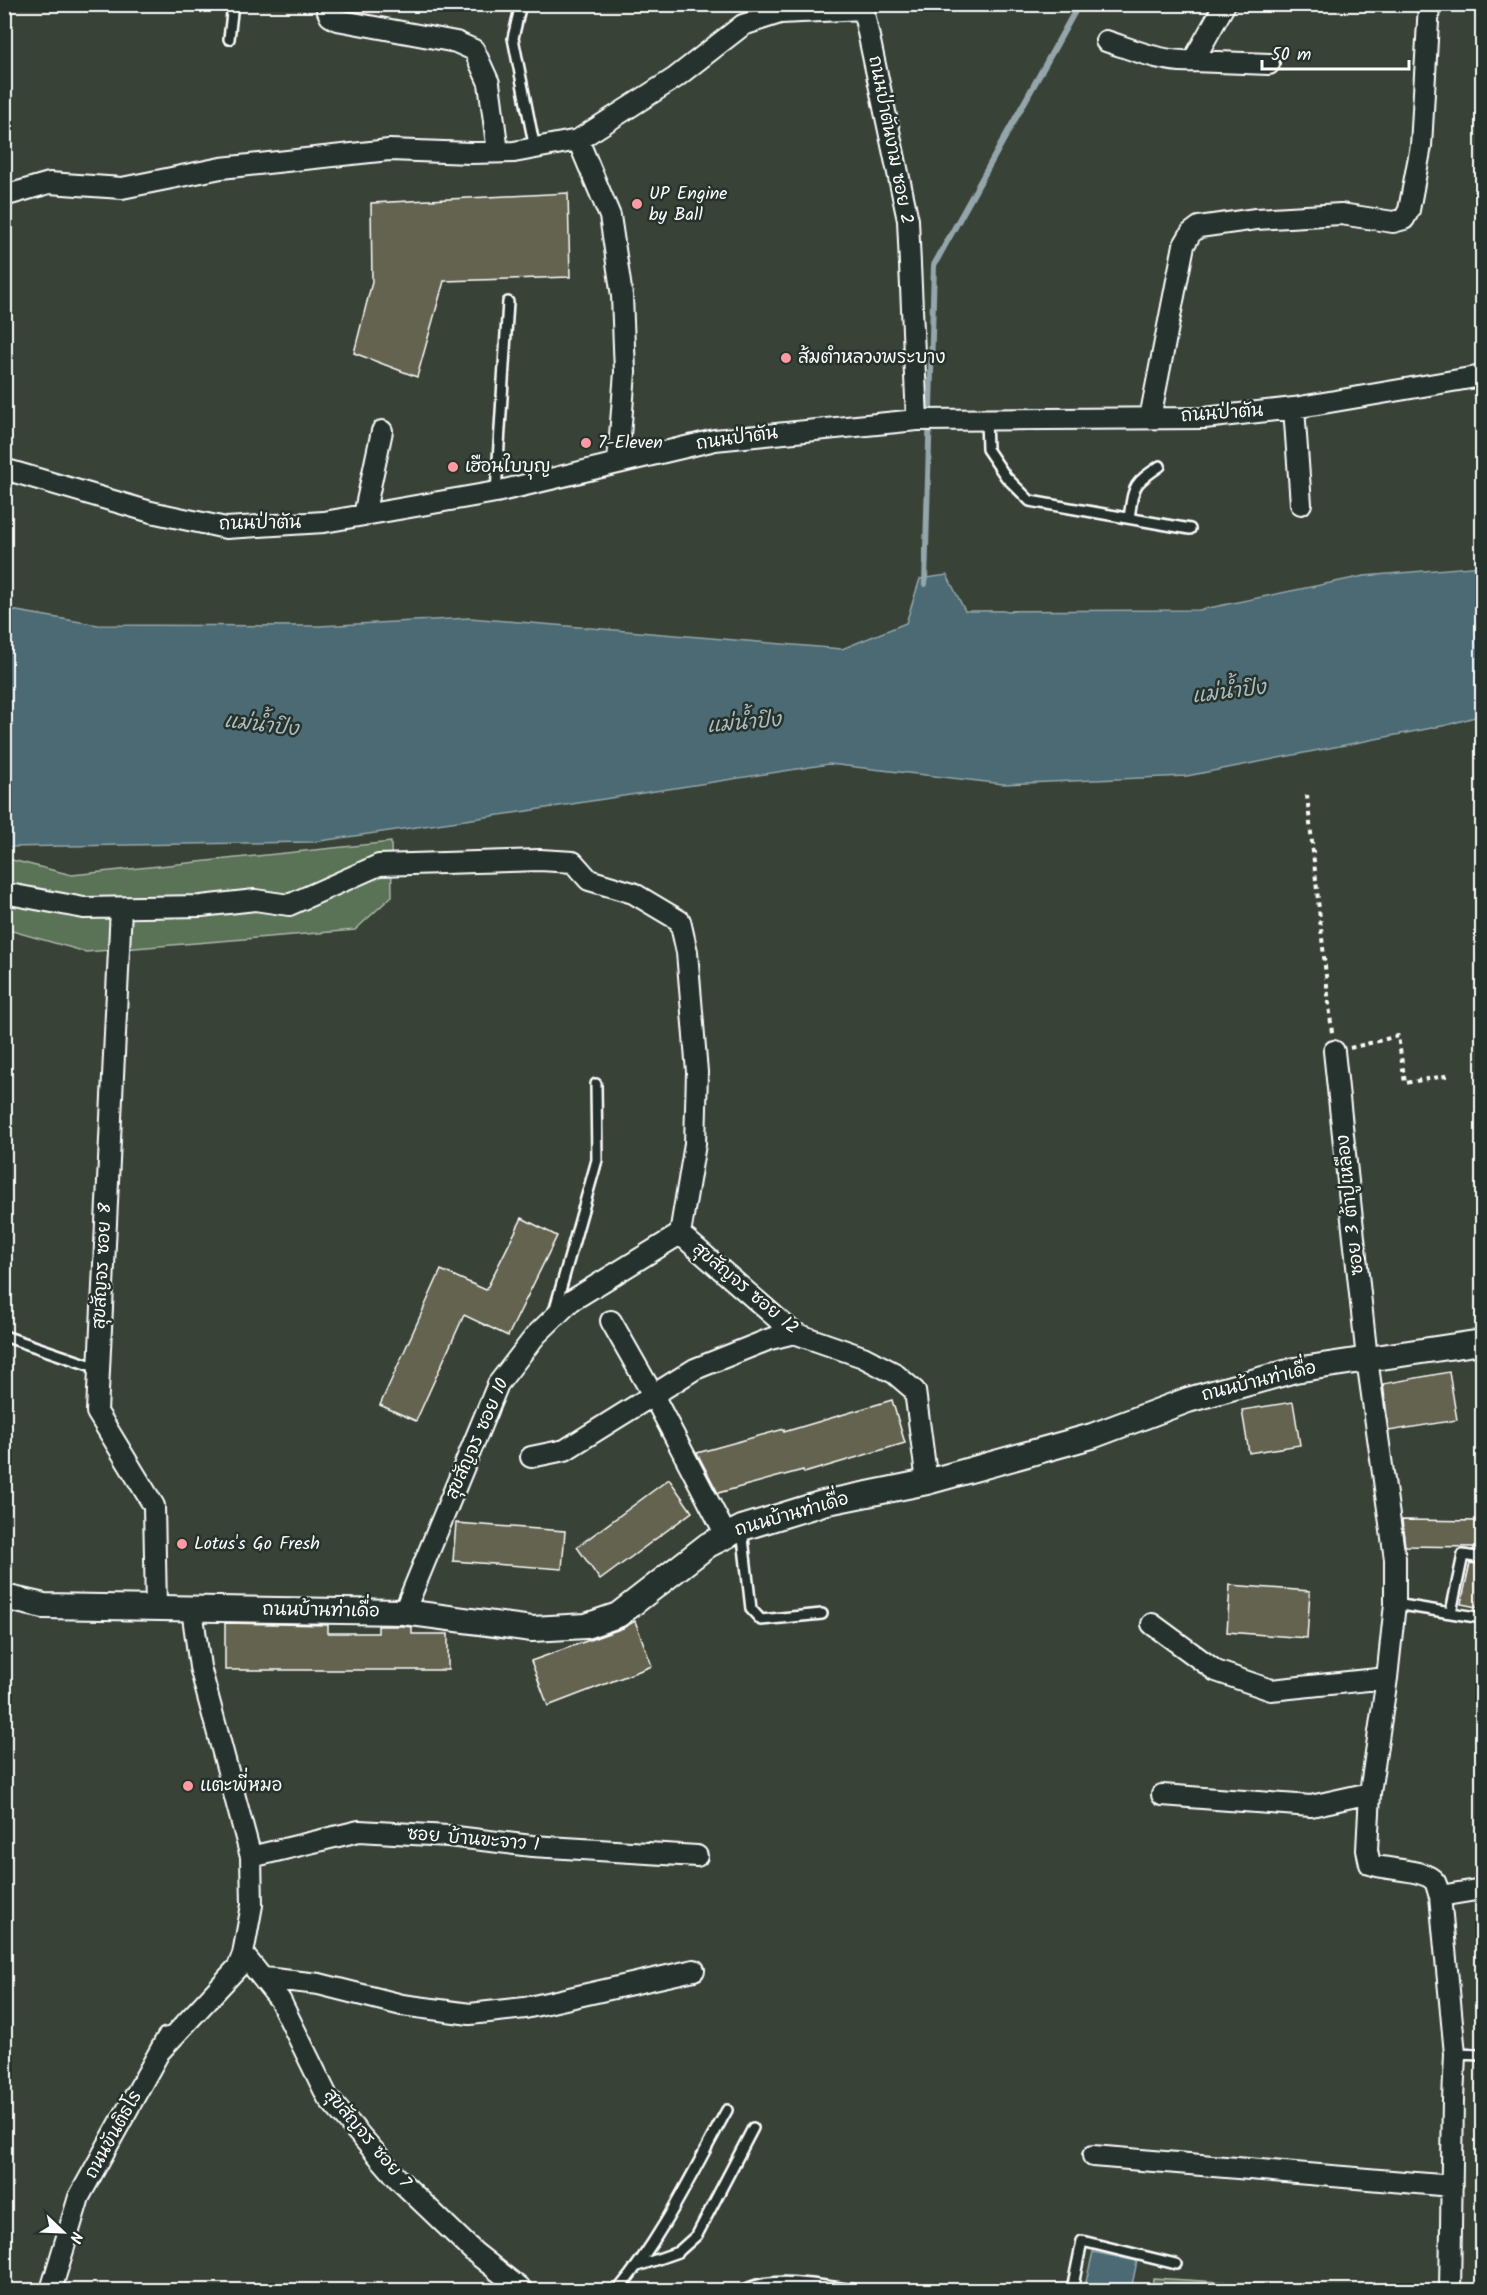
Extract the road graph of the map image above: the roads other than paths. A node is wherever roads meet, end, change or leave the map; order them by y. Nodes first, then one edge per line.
1 (233, 4) edge
2 (328, 4) edge
3 (521, 4) edge
4 (1225, 4) edge
5 (1428, 4) edge
6 (862, 7) edge
7 (781, 9) edge
8 (229, 39) dead end
9 (1106, 41) dead end
10 (1193, 61) junction
11 (1269, 64) dead end
12 (578, 140) junction
13 (535, 149) junction
14 (498, 152) junction
15 (4, 196) edge
16 (508, 302) dead end
17 (1482, 376) edge
18 (1294, 408) junction
19 (1150, 418) junction
20 (986, 419) junction
21 (917, 420) junction
22 (382, 431) dead end
23 (618, 461) junction
24 (1160, 466) dead end
25 (4, 469) edge
26 (496, 492) junction
27 (1301, 504) dead end
28 (364, 515) junction
29 (1129, 518) junction
30 (1190, 529) dead end
31 (4, 893) edge
32 (121, 908) junction
33 (1335, 1051) road end
34 (596, 1084) dead end
35 (680, 1234) junction
36 (551, 1320) junction
37 (610, 1321) dead end
38 (794, 1333) junction
39 (4, 1336) edge
40 (1482, 1342) edge
41 (1367, 1359) junction
42 (98, 1368) junction
43 (653, 1395) junction
44 (531, 1457) dead end
45 (927, 1482) junction
46 (734, 1531) junction
47 (1482, 1558) edge
48 (4, 1597) edge
49 (1395, 1604) junction
50 (156, 1608) junction
51 (192, 1609) junction
52 (404, 1612) junction
53 (1451, 1612) junction
54 (822, 1614) dead end
55 (1482, 1618) edge
56 (1152, 1624) dead end
57 (1387, 1678) junction
58 (1370, 1793) junction
59 (1162, 1795) dead end
60 (697, 1856) dead end
61 (251, 1857) junction
62 (1482, 1889) edge
63 (1440, 1896) junction
64 (243, 1954) junction
65 (694, 1970) dead end
66 (264, 1978) junction
67 (1455, 2054) junction
68 (1482, 2055) edge
69 (727, 2110) dead end
70 (753, 2128) dead end
71 (1093, 2156) dead end
72 (1452, 2186) junction
73 (1176, 2264) dead end
74 (638, 2266) junction
75 (51, 2290) edge
76 (522, 2290) edge
77 (618, 2290) edge
78 (745, 2290) edge
79 (854, 2290) edge
80 (1072, 2290) edge
81 (1450, 2290) edge

1 - 8 lane
2 - 14 street
3 - 13 lane
4 - 10 street
5 - 19 street
6 - 7 street
6 - 21 street, ถนนป่าตันงาม ซอย 2
7 - 12 street
9 - 10 street
10 - 11 street
12 - 13 street
12 - 23 street
13 - 14 street
14 - 15 street
16 - 26 lane
17 - 18 street, ถนนป่าตัน
18 - 19 street, ถนนป่าตัน
18 - 27 street
19 - 20 street, ถนนป่าตัน
20 - 21 street, ถนนป่าตัน
20 - 29 lane
21 - 23 street, ถนนป่าตัน
22 - 28 street
23 - 26 street, ถนนป่าตัน
24 - 29 lane
25 - 28 street, ถนนป่าตัน
26 - 28 street, ถนนป่าตัน
29 - 30 lane
31 - 32 street
32 - 35 street, สุขสัญจร ซอย 12
32 - 42 street, สุขสัญจร ซอย 8
33 - 41 street, ซอย 3 ต้าปูเหลือง
34 - 36 lane
35 - 36 street, สุขสัญจร ซอย 10
35 - 38 street, สุขสัญจร ซอย 12
36 - 52 street, สุขสัญจร ซอย 10
37 - 43 street
38 - 43 street
38 - 45 street, สุขสัญจร ซอย 12
39 - 42 lane
40 - 41 street, ถนนบ้านท่าเดื่อ
41 - 45 street, ถนนบ้านท่าเดื่อ
41 - 49 street, ซอย 3 ต้าปูเหลือง
42 - 50 street, สุขสัญจร ซอย 8
43 - 44 street
43 - 46 street
45 - 46 street, ถนนบ้านท่าเดื่อ
46 - 52 street, ถนนบ้านท่าเดื่อ
46 - 54 lane
47 - 53 lane
48 - 50 street, ถนนบ้านท่าเดื่อ
49 - 53 lane
49 - 57 street, ซอย 3 ต้าปูเหลือง
50 - 51 street, ถนนบ้านท่าเดื่อ
51 - 52 street, ถนนบ้านท่าเดื่อ
51 - 61 street
53 - 55 lane
56 - 57 street
57 - 58 street, ซอย 3 ต้าปูเหลือง
58 - 59 street
58 - 63 street, ซอย 3 ต้าปูเหลือง
60 - 61 street, ซอย บ้านขะจาว 1
61 - 64 street
62 - 63 street
63 - 67 street
64 - 66 street, สุขสัญจร ซอย 7
64 - 75 street, ถนนขันติธโร
65 - 66 street
66 - 76 street, สุขสัญจร ซอย 7
67 - 68 lane
67 - 72 street
69 - 74 lane
70 - 74 lane
71 - 72 street
72 - 81 street
73 - 80 lane
74 - 77 lane
78 - 79 lane

